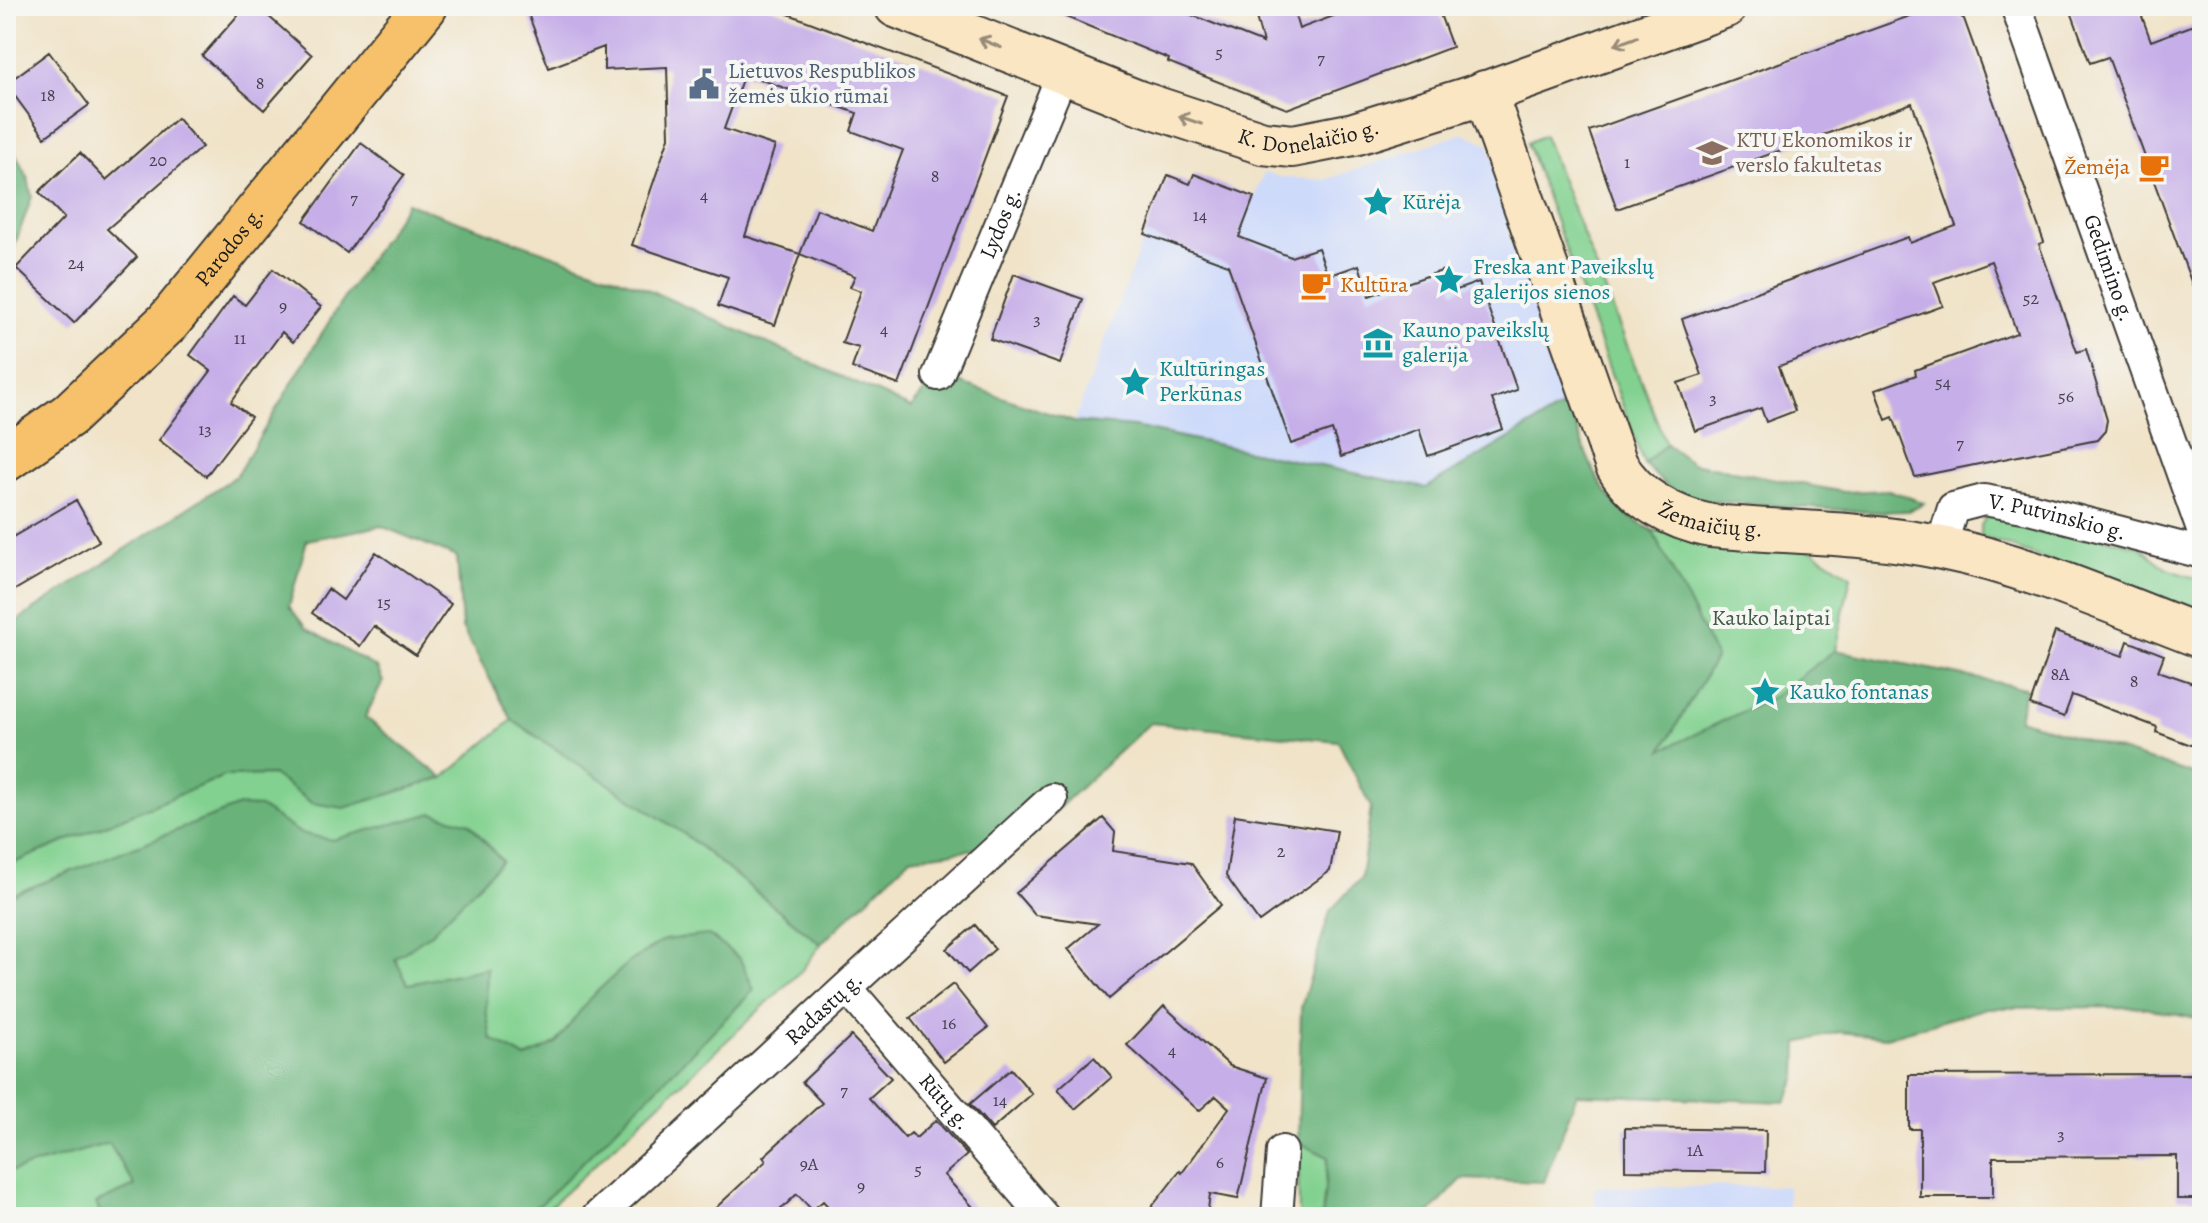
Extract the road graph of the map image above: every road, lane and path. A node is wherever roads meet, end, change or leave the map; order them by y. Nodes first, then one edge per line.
1 (425, 6) edge
2 (896, 6) edge
3 (1726, 6) edge
4 (2016, 6) edge
5 (1063, 72) junction
6 (1485, 92) junction
7 (938, 375) dead end
8 (6, 459) edge
9 (2202, 530) edge
10 (1941, 547) junction
11 (2202, 553) edge
12 (2202, 637) edge
13 (1052, 799) dead end
14 (847, 988) junction
15 (1282, 1151) dead end
16 (597, 1217) edge
17 (1044, 1217) edge
18 (1277, 1217) edge

1 - 8 main road, Parodos g.
5 -> 2 street, K. Donelaičio g.
3 -> 6 street, K. Donelaičio g.
4 - 9 street, Gedimino g.
6 -> 5 street, K. Donelaičio g.
5 - 7 street, Lydos g.
6 - 10 street, Žemaičių g.
10 - 11 street, V. Putvinskio g.
10 - 12 street, Žemaičių g.
13 - 14 street, Radastų g.
14 - 16 street, Radastų g.
14 - 17 street, Rūtų g.
15 - 18 street

